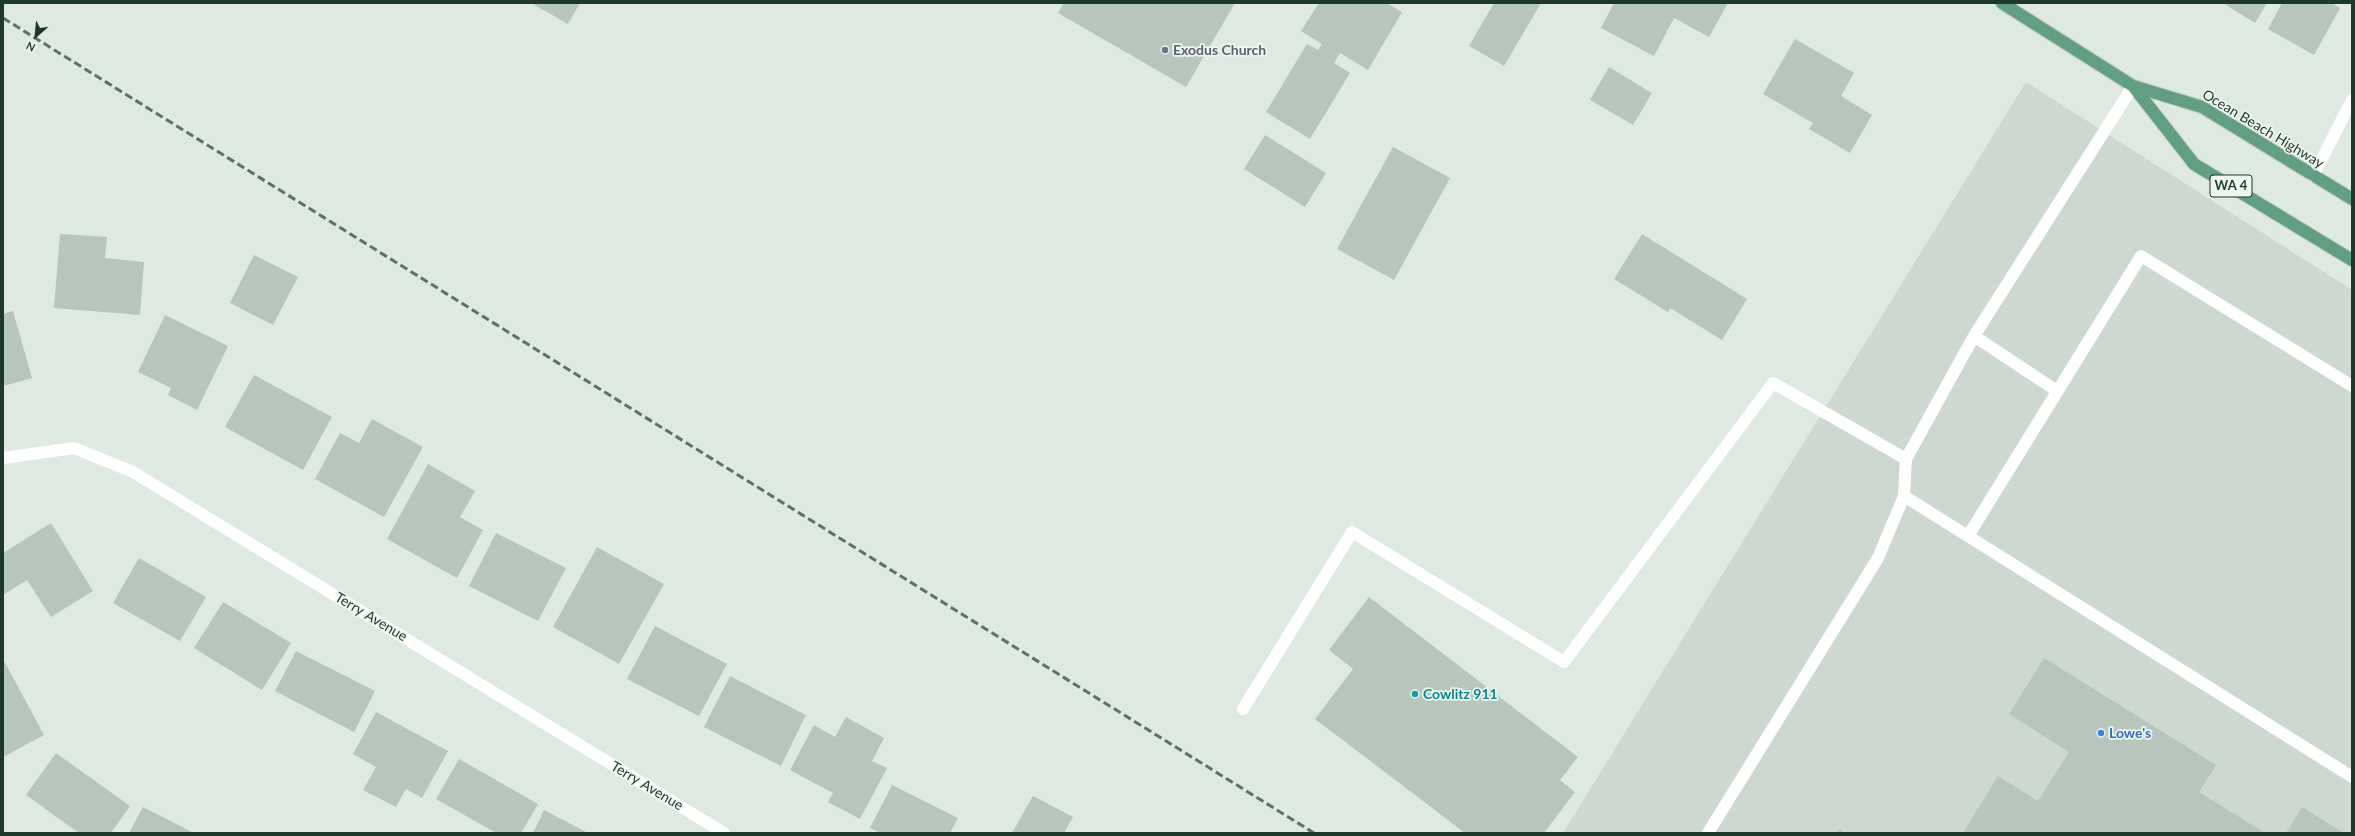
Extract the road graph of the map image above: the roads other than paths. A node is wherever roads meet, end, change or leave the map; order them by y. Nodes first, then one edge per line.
1 (2002, 3) edge
2 (2133, 86) junction
3 (2352, 100) edge
4 (2313, 176) junction
5 (2352, 199) edge
6 (2352, 260) edge
7 (1974, 336) junction
8 (2352, 386) edge
9 (2057, 391) junction
10 (3, 458) edge
11 (1906, 459) junction
12 (1904, 496) junction
13 (1968, 536) junction
14 (1243, 709) dead end
15 (2352, 777) edge
16 (724, 833) edge
17 (1708, 833) edge

1 - 2 main road, Ocean Beach Highway / WA 4
2 - 4 main road, Ocean Beach Highway / WA 4
2 - 6 main road, Ocean Beach Highway / WA 4
2 - 7 street
3 - 4 street
4 - 5 main road, Ocean Beach Highway / WA 4
7 - 9 street
7 - 11 street
8 - 9 street
9 - 13 street
10 - 16 street, Terry Avenue
11 - 12 street
11 - 14 street
12 - 13 street
12 - 17 street
13 - 15 street

